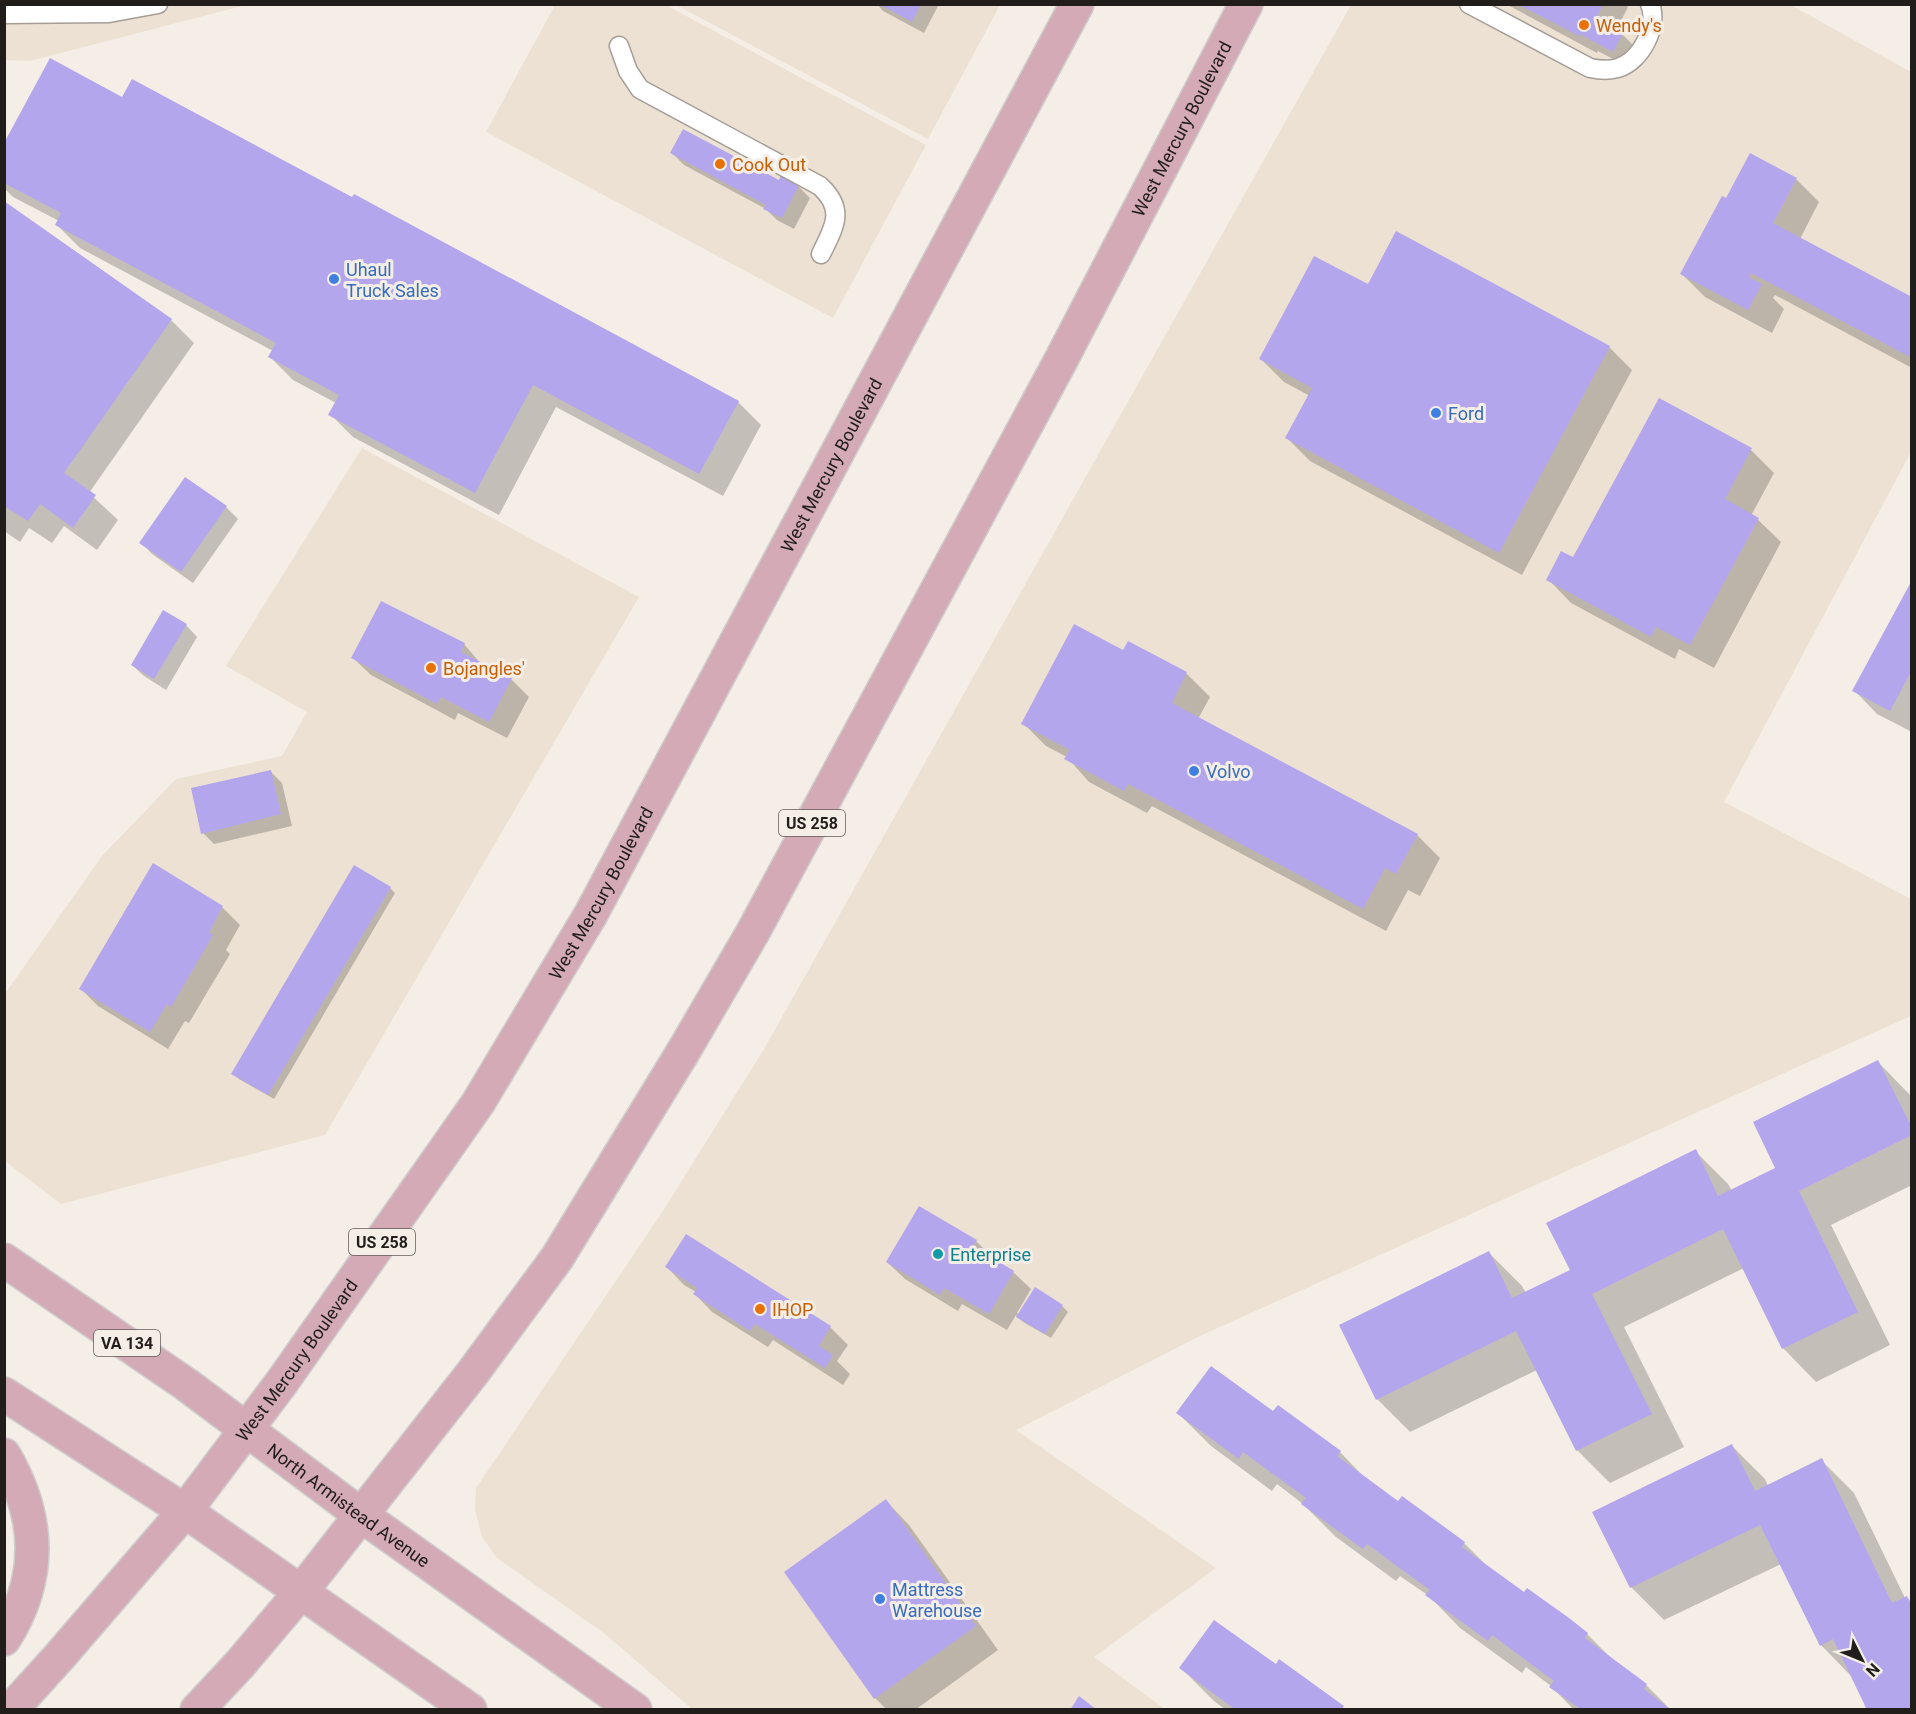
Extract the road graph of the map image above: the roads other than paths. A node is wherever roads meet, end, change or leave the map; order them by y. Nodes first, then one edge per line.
1 (158, 4) edge
2 (1077, 4) edge
3 (1246, 4) edge
4 (1469, 4) edge
5 (1650, 4) edge
6 (4, 14) edge
7 (619, 46) dead end
8 (821, 254) dead end
9 (4, 1260) edge
10 (4, 1394) edge
11 (247, 1429) junction
12 (4, 1455) edge
13 (185, 1511) junction
14 (361, 1515) junction
15 (300, 1593) junction
16 (4, 1639) edge
17 (11, 1710) edge
18 (197, 1710) edge
19 (470, 1710) edge
20 (634, 1710) edge

1 - 6 lane
2 - 11 main road, West Mercury Boulevard / US 258
3 - 14 main road, West Mercury Boulevard / US 258
4 - 5 lane
7 - 8 lane
9 - 11 main road, North Armistead Avenue / VA 134
10 - 13 main road
11 - 13 main road, West Mercury Boulevard / US 258
11 - 14 main road, North Armistead Avenue
12 - 16 main road
13 - 15 main road
13 - 17 main road, West Mercury Boulevard / US 258
14 - 15 main road, West Mercury Boulevard / US 258
14 - 20 main road, North Armistead Avenue
15 - 18 main road, West Mercury Boulevard / US 258
15 - 19 main road

